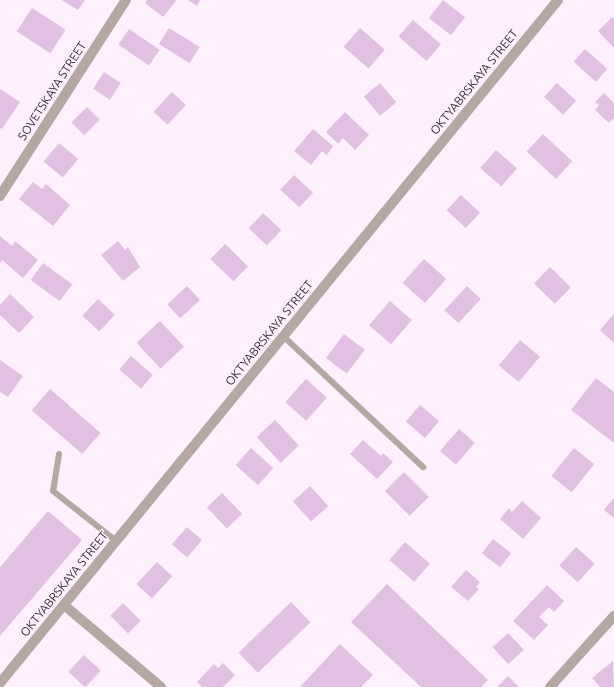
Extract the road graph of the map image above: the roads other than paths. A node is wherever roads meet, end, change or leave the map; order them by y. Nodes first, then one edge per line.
1 (126, 0) edge
2 (558, 0) edge
3 (0, 196) edge
4 (284, 336) junction
5 (59, 454) dead end
6 (423, 467) dead end
7 (116, 541) junction
8 (64, 605) junction
9 (614, 616) edge
10 (0, 683) edge
11 (161, 687) edge
12 (550, 687) edge

1 - 3 street, SOVETSKAYA STREET
2 - 4 street, OKTYABRSKAYA STREET
4 - 6 lane
4 - 7 street, OKTYABRSKAYA STREET
5 - 7 lane
7 - 8 street, OKTYABRSKAYA STREET
8 - 10 street, OKTYABRSKAYA STREET
8 - 11 street
9 - 12 street

